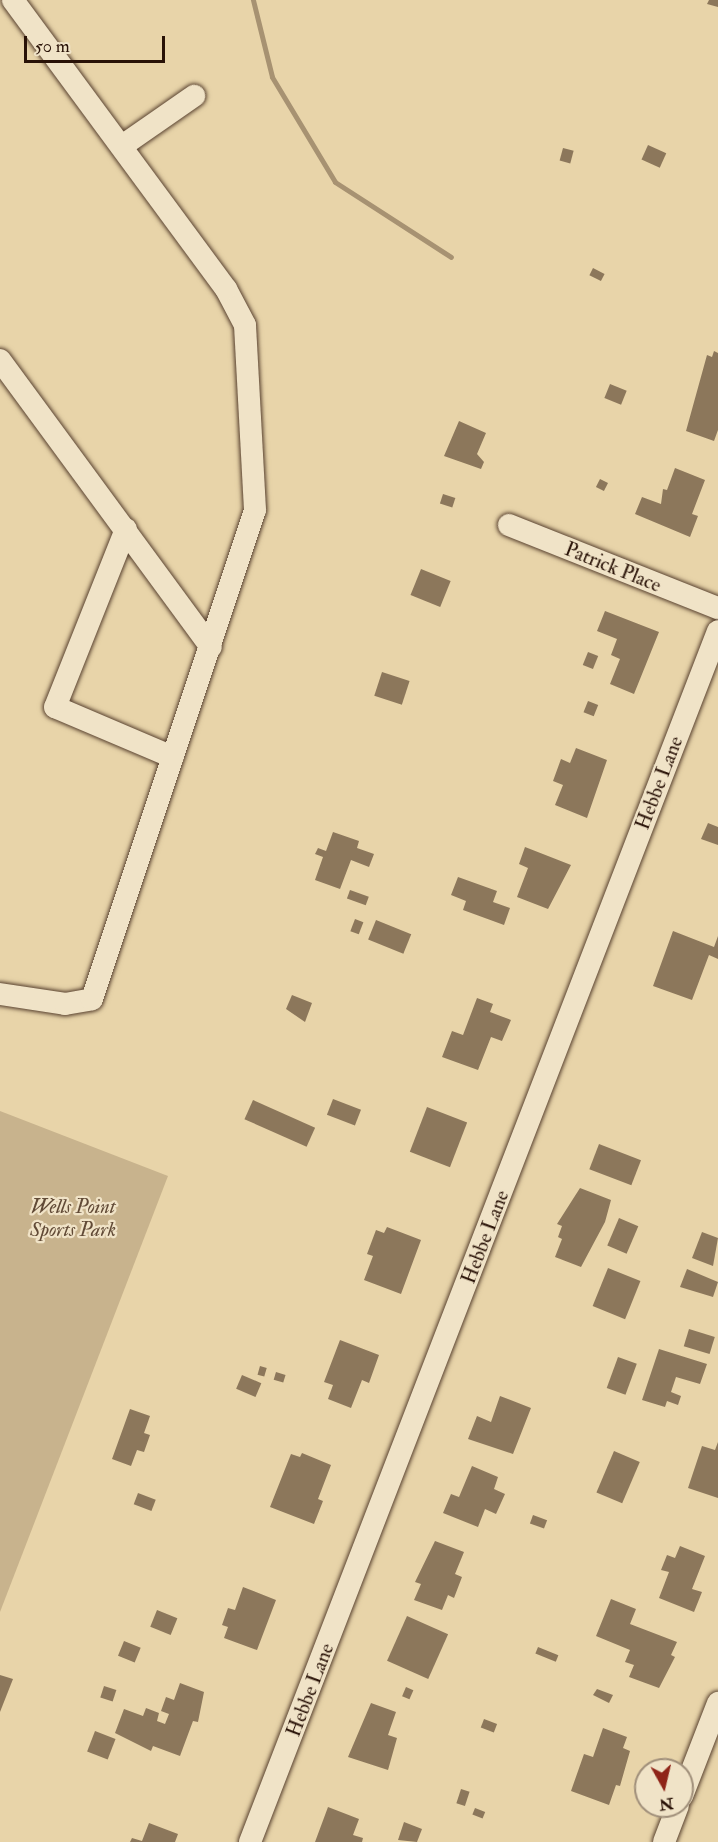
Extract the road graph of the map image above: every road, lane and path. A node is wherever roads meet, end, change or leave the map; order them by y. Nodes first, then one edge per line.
1 (13, 0) edge
2 (194, 96) dead end
3 (122, 146) junction
4 (0, 360) edge
5 (509, 525) dead end
6 (126, 529) junction
7 (718, 609) edge
8 (718, 631) edge
9 (211, 647) junction
10 (173, 758) junction
11 (0, 994) edge
12 (718, 1703) edge
13 (694, 1765) edge
14 (673, 1818) edge
15 (250, 1842) edge
16 (664, 1842) edge

1 - 3 street
2 - 3 street
3 - 9 street
4 - 6 street
5 - 7 street, Patrick Place
6 - 9 street
6 - 10 street
8 - 15 street, Hebbe Lane
9 - 10 street
10 - 11 street
12 - 13 street
14 - 16 street

